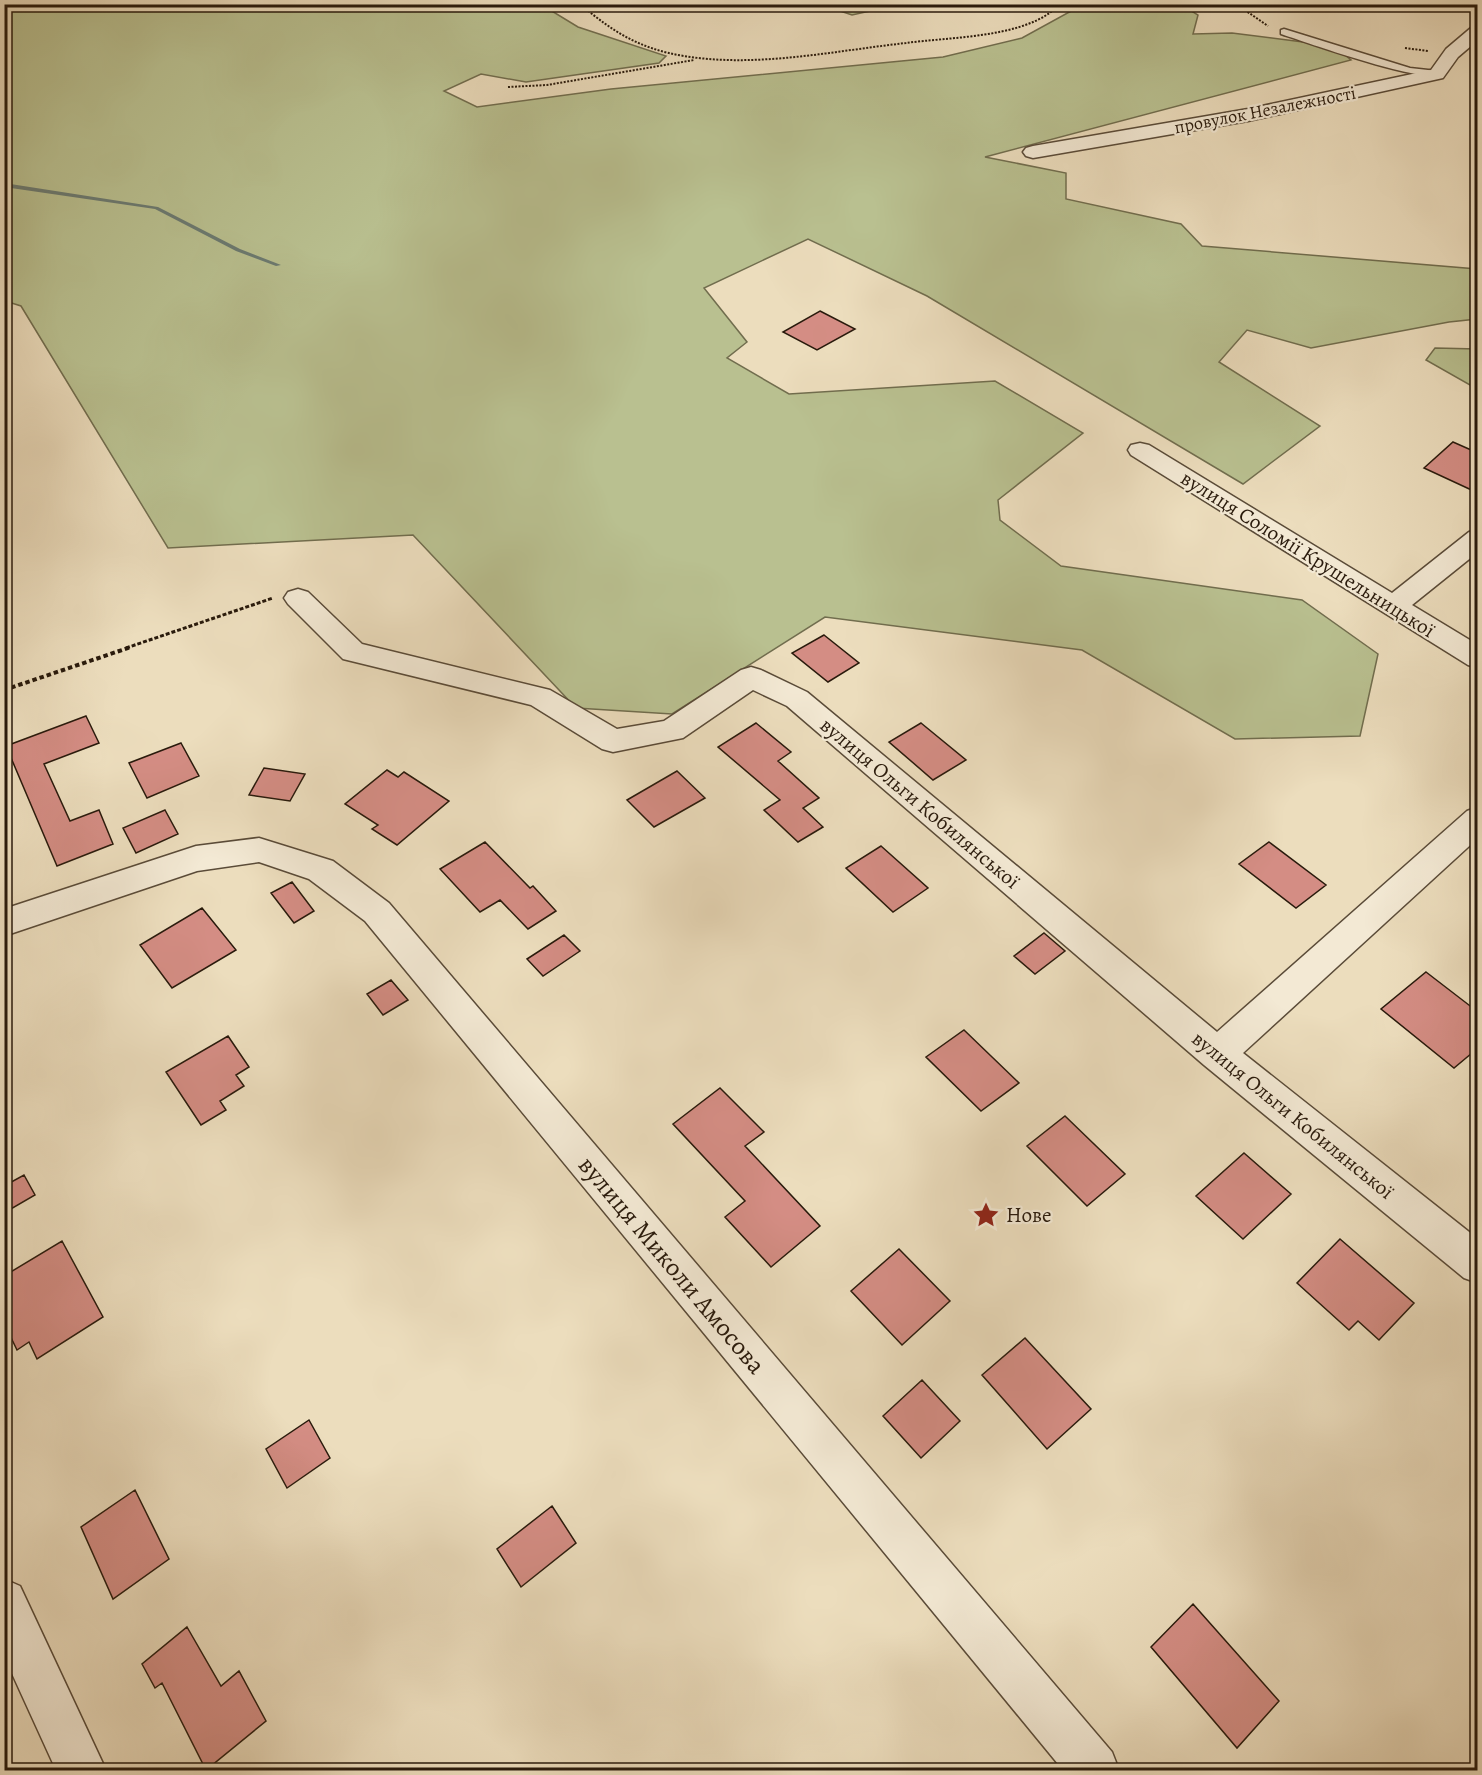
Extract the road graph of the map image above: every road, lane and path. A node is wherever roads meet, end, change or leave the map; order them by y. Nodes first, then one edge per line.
1 (580, 4) edge
2 (1050, 4) edge
3 (1478, 31) edge
4 (1284, 32) dead end
5 (696, 59) junction
6 (1437, 74) junction
7 (508, 87) dead end
8 (1033, 152) dead end
9 (1140, 450) dead end
10 (1478, 538) edge
11 (298, 598) joint
12 (1392, 607) junction
13 (1478, 658) edge
14 (4, 690) edge
15 (1478, 819) edge
16 (4, 924) edge
17 (1216, 1054) junction
18 (1478, 1264) edge
19 (4, 1602) edge
20 (81, 1770) edge
21 (1094, 1770) edge

1 - 5 path
2 - 5 path
3 - 6 street
4 - 6 lane
5 - 7 path
6 - 8 street, провулок Незалежності
9 - 12 street, вулиця Соломії Крушельницької
10 - 12 street
11 - 14 path
11 - 17 street, вулиця Ольги Кобилянської
12 - 13 street, вулиця Соломії Крушельницької
15 - 17 street
16 - 21 street, вулиця Миколи Амосова
17 - 18 street, вулиця Ольги Кобилянської
19 - 20 street

